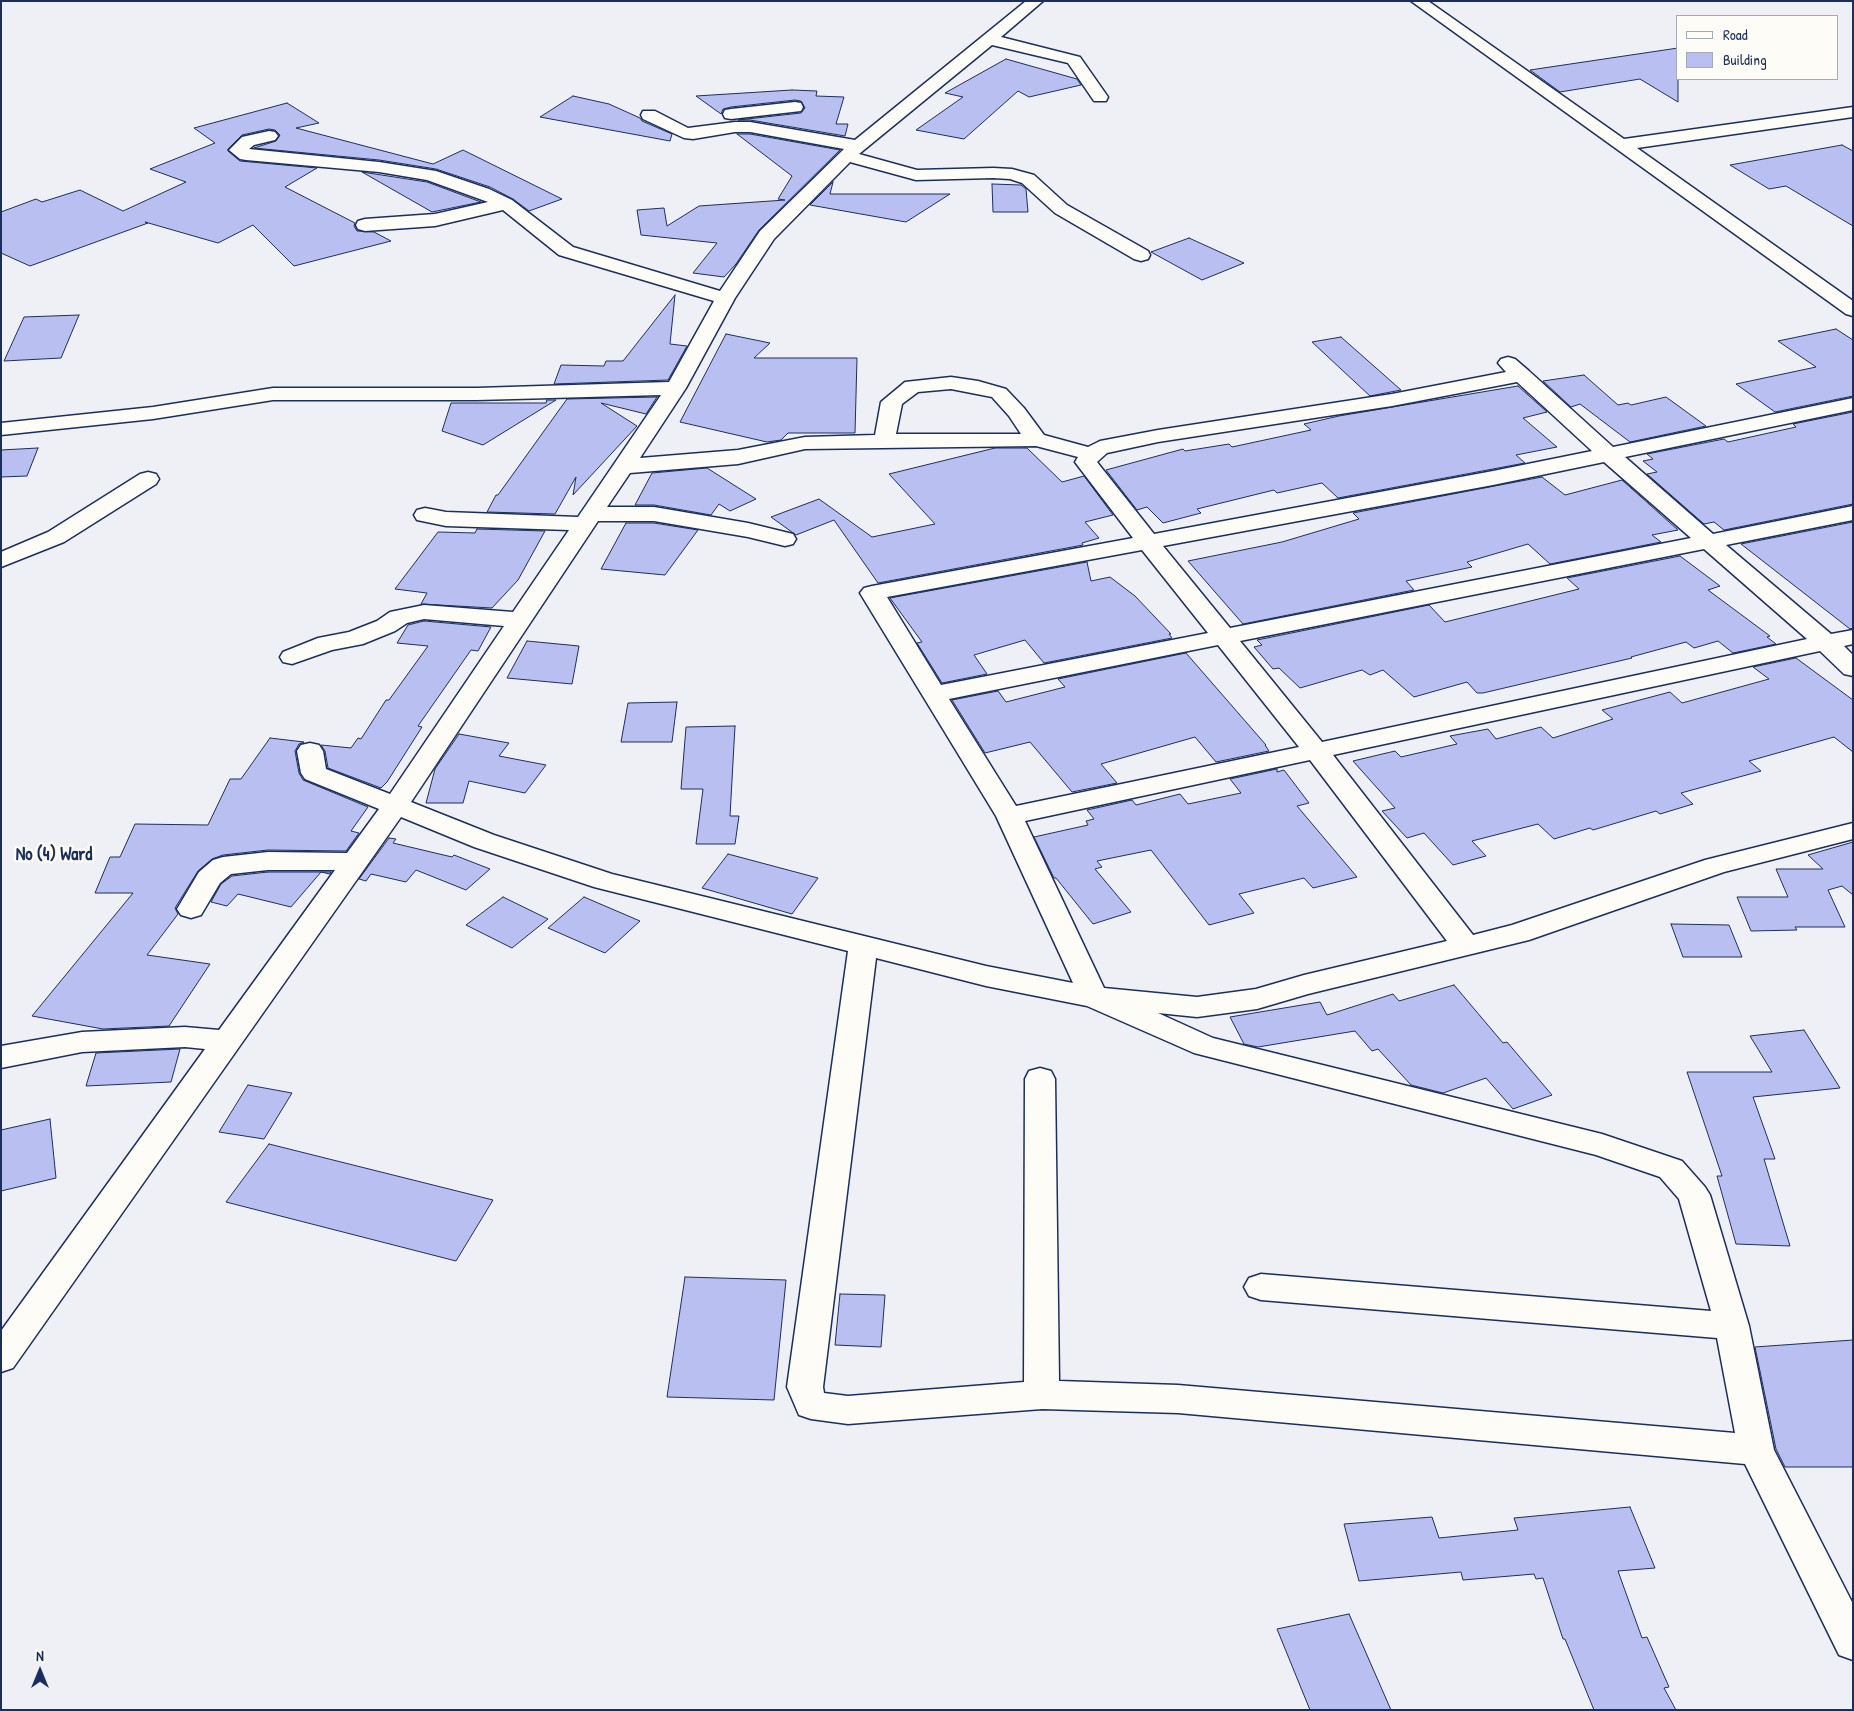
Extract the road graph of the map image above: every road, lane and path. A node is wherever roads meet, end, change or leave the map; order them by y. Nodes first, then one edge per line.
1 (1036, 1) edge
2 (1418, 1) edge
3 (989, 39) junction
4 (725, 96) dead end
5 (1100, 97) dead end
6 (795, 107) dead end
7 (1853, 112) edge
8 (649, 116) dead end
9 (733, 121) junction
10 (269, 136) dead end
11 (1622, 145) junction
12 (851, 151) junction
13 (506, 204) junction
14 (365, 225) dead end
15 (1141, 255) dead end
16 (725, 298) junction
17 (1853, 310) edge
18 (676, 388) junction
19 (1853, 404) edge
20 (1, 429) edge
21 (1036, 440) junction
22 (884, 441) junction
23 (1090, 454) junction
24 (1608, 455) junction
25 (623, 468) junction
26 (148, 479) dead end
27 (1853, 513) edge
28 (425, 515) dead end
29 (589, 519) junction
30 (785, 539) dead end
31 (1148, 542) junction
32 (1707, 542) junction
33 (1, 560) edge
34 (521, 620) junction
35 (1225, 637) junction
36 (1853, 637) edge
37 (1826, 643) junction
38 (292, 657) dead end
39 (1853, 669) edge
40 (934, 694) junction
41 (310, 751) dead end
42 (1316, 751) junction
43 (395, 806) junction
44 (1009, 816) junction
45 (1853, 831) edge
46 (355, 862) junction
47 (191, 909) dead end
48 (863, 945) junction
49 (1466, 946) junction
50 (1094, 997) junction
51 (226, 1041) junction
52 (1, 1057) edge
53 (1040, 1079) dead end
54 (1260, 1287) dead end
55 (1732, 1326) junction
56 (1, 1358) edge
57 (1042, 1395) junction
58 (1756, 1450) junction
59 (1853, 1643) edge

1 - 3 street
2 - 11 street
3 - 5 street
3 - 12 street
4 - 9 street
6 - 9 street
7 - 11 street
8 - 9 street
9 - 12 street
10 - 13 street
11 - 17 street
12 - 15 street
12 - 16 street
13 - 14 street
13 - 16 street
16 - 18 street
18 - 20 street
18 - 25 street
19 - 24 street
21 - 22 street
21 - 22 street
21 - 23 street
22 - 25 street
23 - 24 street
23 - 31 street
24 - 31 street
24 - 32 street
25 - 29 street
26 - 33 street
27 - 32 street
28 - 29 street
29 - 30 street
29 - 34 street
31 - 35 street
31 - 40 street
32 - 35 street
32 - 37 street
34 - 38 street
34 - 43 street
35 - 40 street
35 - 42 street
36 - 37 street
37 - 39 street
37 - 42 street
40 - 44 street
41 - 43 street
42 - 44 street
42 - 49 street
43 - 46 street
43 - 48 street
44 - 50 street
45 - 49 street
46 - 47 street
46 - 51 street
48 - 50 street
48 - 57 street
49 - 50 street
50 - 55 street
51 - 52 street
51 - 56 street
53 - 57 street
54 - 55 street
55 - 58 street
57 - 58 street
58 - 59 street

